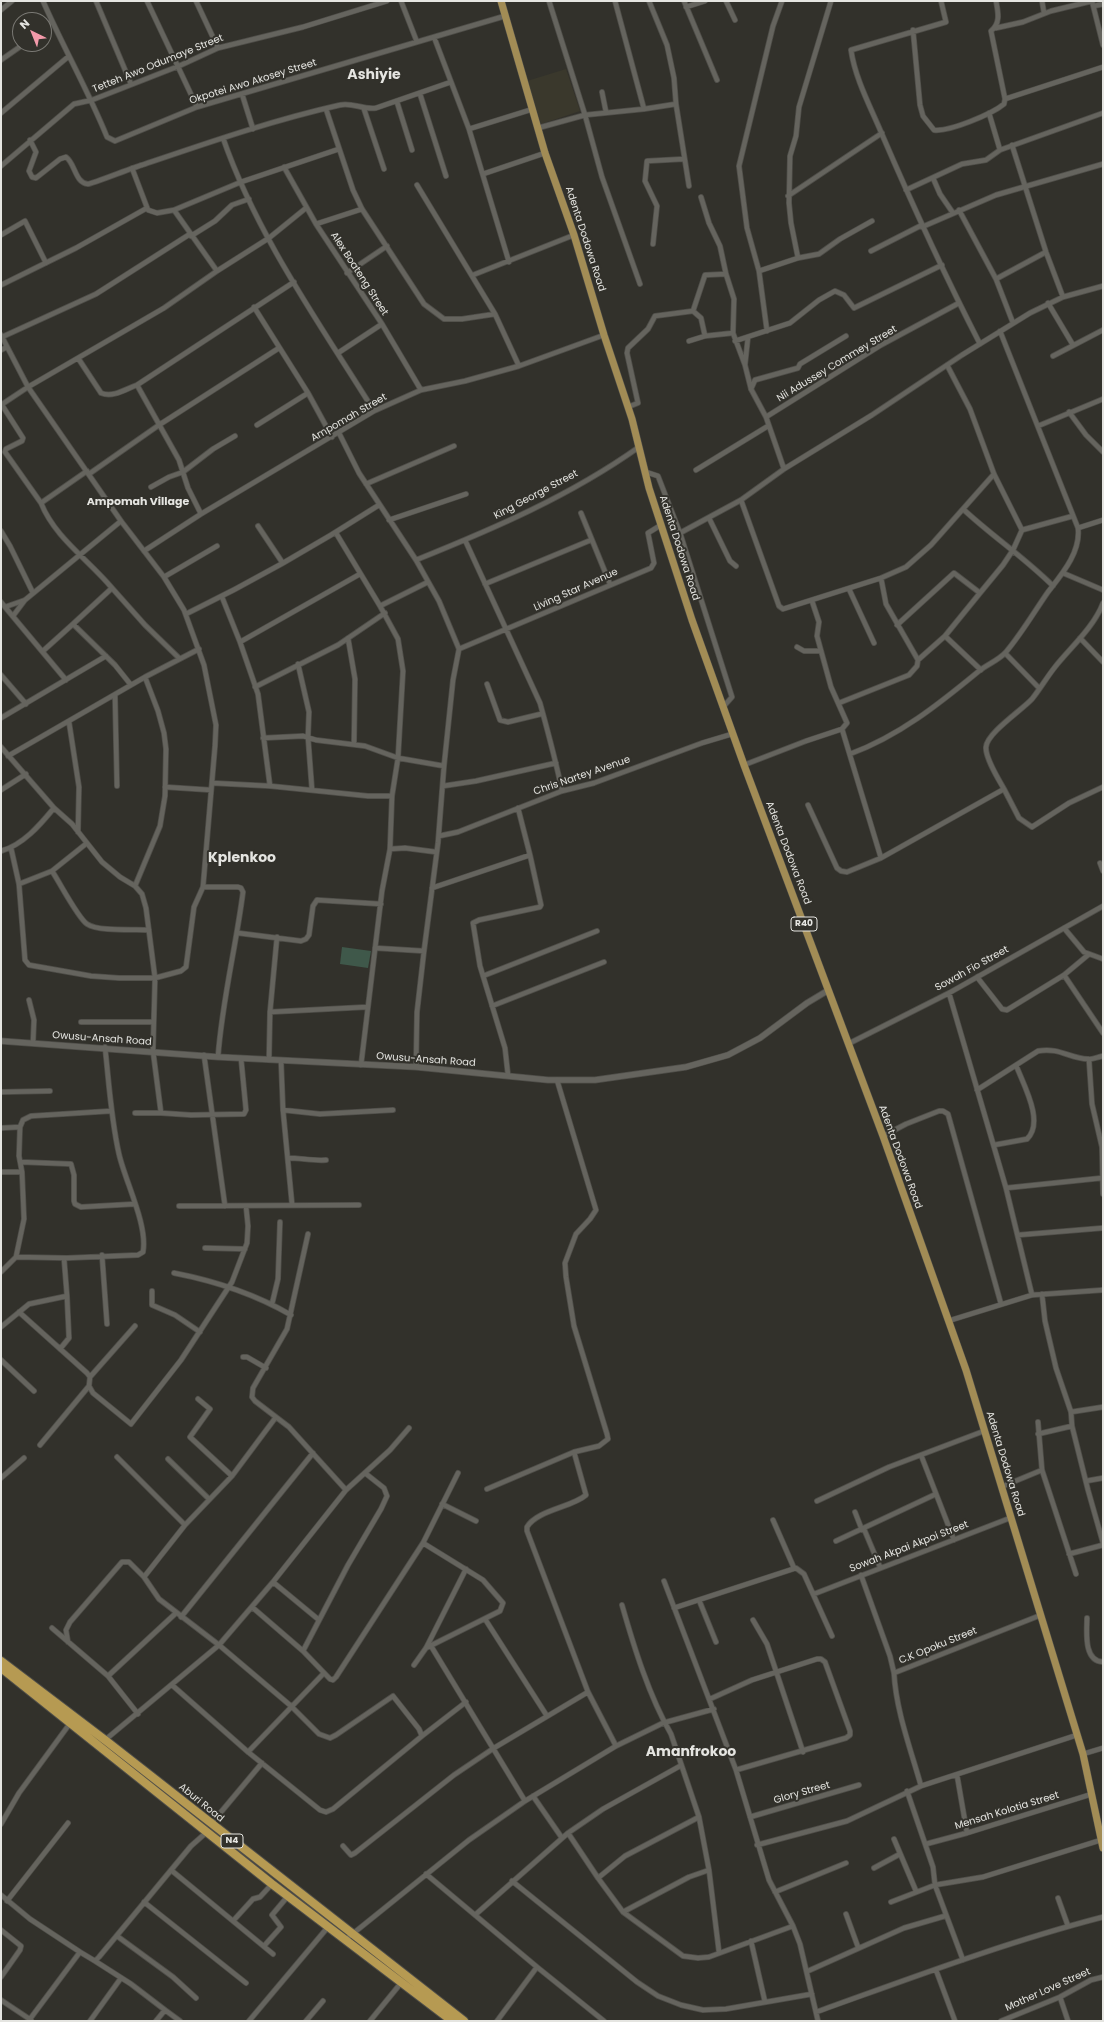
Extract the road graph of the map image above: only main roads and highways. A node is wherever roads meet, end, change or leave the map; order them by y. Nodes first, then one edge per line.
1 (501, 1) edge
2 (1, 1661) edge
3 (1, 1668) edge
4 (72, 1720) junction
5 (209, 1828) junction
6 (1103, 1848) edge
7 (348, 1937) junction
8 (452, 2021) edge
9 (464, 2021) edge

1 - 6 main road, Adenta Dodowa Road / R40
2 - 4 highway, Aburi Road / N4
3 - 4 highway, Aburi Road / N4
4 - 5 highway, Aburi Road / N4
4 - 5 highway, Aburi Road / N4
5 - 7 highway, Aburi Road / N4
5 - 7 highway, Aburi Road / N4
7 - 8 highway, Aburi Road / N4
7 - 9 highway, Aburi Road / N4

